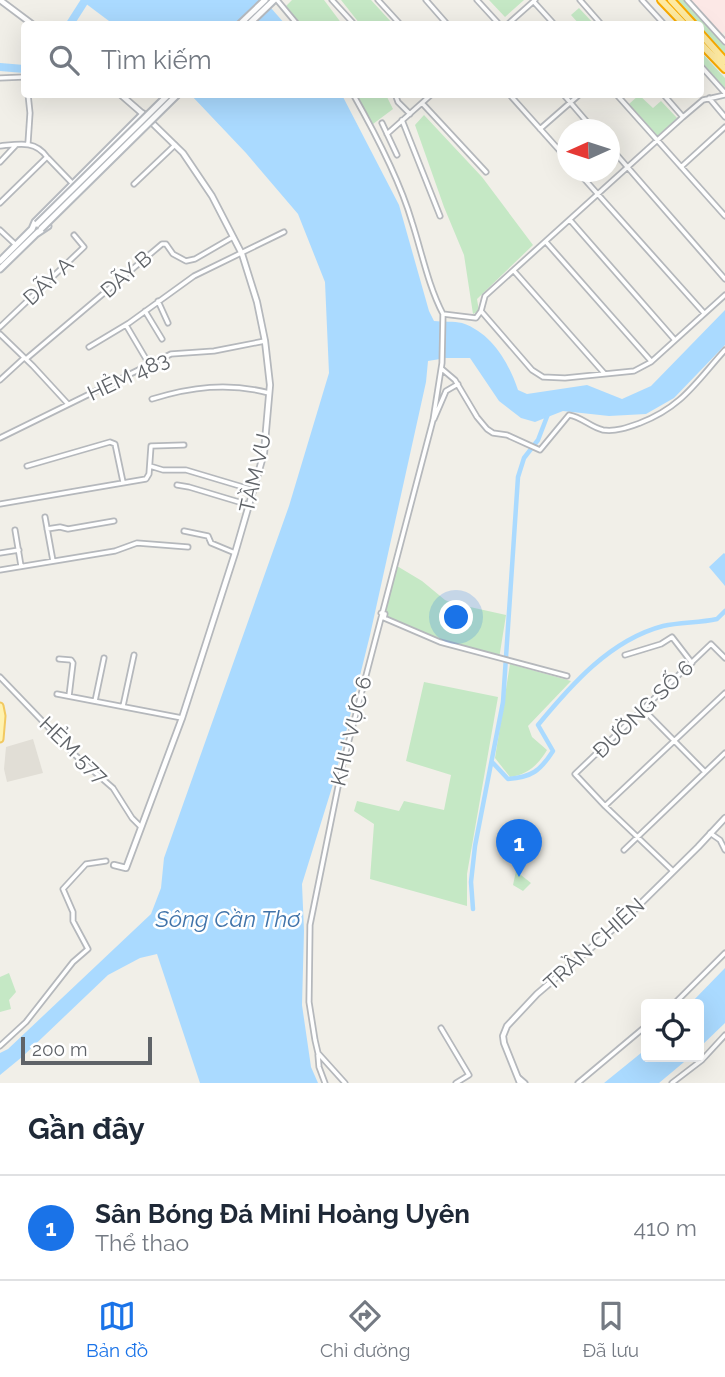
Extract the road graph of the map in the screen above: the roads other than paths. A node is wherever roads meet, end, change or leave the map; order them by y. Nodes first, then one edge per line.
1 (0, 0) edge
2 (265, 0) edge
3 (275, 0) edge
4 (332, 0) edge
5 (378, 0) edge
6 (426, 0) edge
7 (477, 0) edge
8 (580, 0) edge
9 (642, 0) edge
10 (661, 0) edge
11 (671, 0) edge
12 (687, 0) edge
13 (534, 1) edge
14 (28, 21) edge
15 (243, 21) edge
16 (252, 21) edge
17 (294, 21) edge
18 (351, 21) edge
19 (397, 21) edge
20 (444, 21) edge
21 (496, 21) edge
22 (511, 21) edge
23 (551, 21) edge
24 (598, 21) edge
25 (661, 21) edge
26 (681, 21) edge
27 (690, 21) edge
28 (704, 36) edge
29 (723, 36) edge
30 (725, 42) edge
31 (704, 46) edge
32 (725, 61) edge
33 (704, 69) edge
34 (725, 69) edge
35 (21, 77) edge
36 (1, 78) edge
37 (0, 84) edge
38 (725, 94) edge
39 (28, 98) edge
40 (125, 98) edge
41 (165, 98) edge
42 (174, 98) edge
43 (355, 98) edge
44 (396, 98) edge
45 (428, 98) edge
46 (513, 98) edge
47 (566, 98) edge
48 (576, 98) edge
49 (620, 98) edge
50 (666, 98) edge
51 (709, 98) junction
52 (422, 103) junction
53 (570, 103) junction
54 (143, 114) junction
55 (410, 114) junction
56 (682, 117) junction
57 (725, 117) edge
58 (584, 119) edge
59 (402, 120) junction
60 (152, 122) junction
61 (382, 123) dead end
62 (725, 127) edge
63 (540, 129) junction
64 (387, 134) junction
65 (658, 141) junction
66 (18, 144) junction
67 (28, 144) junction
68 (175, 145) junction
69 (0, 146) edge
70 (557, 148) edge
71 (397, 155) dead end
72 (47, 157) junction
73 (620, 158) edge
74 (0, 162) edge
75 (681, 167) junction
76 (628, 168) junction
77 (486, 172) dead end
78 (587, 182) edge
79 (73, 184) junction
80 (134, 184) dead end
81 (598, 194) junction
82 (0, 203) edge
83 (440, 216) dead end
84 (725, 216) edge
85 (570, 220) junction
86 (36, 229) junction
87 (0, 230) edge
88 (284, 232) dead end
89 (74, 235) dead end
90 (233, 237) junction
91 (546, 242) junction
92 (16, 245) junction
93 (242, 254) junction
94 (0, 261) edge
95 (0, 269) edge
96 (514, 271) junction
97 (725, 279) edge
98 (725, 295) edge
99 (158, 301) junction
100 (144, 310) junction
101 (481, 311) junction
102 (704, 313) junction
103 (443, 314) junction
104 (168, 323) dead end
105 (126, 325) junction
106 (0, 327) edge
107 (0, 334) edge
108 (162, 339) dead end
109 (674, 339) junction
110 (265, 341) junction
111 (89, 347) dead end
112 (725, 350) edge
113 (25, 358) junction
114 (651, 362) junction
115 (149, 364) junction
116 (442, 368) junction
117 (604, 373) junction
118 (0, 380) edge
119 (458, 384) junction
120 (269, 393) junction
121 (152, 399) dead end
122 (68, 404) junction
123 (433, 420) junction
124 (0, 438) edge
125 (184, 445) dead end
126 (27, 466) dead end
127 (149, 466) junction
128 (123, 482) junction
129 (177, 485) dead end
130 (253, 490) junction
131 (0, 504) edge
132 (248, 505) junction
133 (45, 517) dead end
134 (114, 521) dead end
135 (47, 529) junction
136 (15, 530) dead end
137 (184, 531) dead end
138 (188, 547) dead end
139 (19, 550) junction
140 (0, 553) edge
141 (235, 553) junction
142 (53, 561) junction
143 (21, 566) junction
144 (0, 570) edge
145 (381, 613) junction
146 (134, 655) dead end
147 (625, 655) dead end
148 (104, 658) dead end
149 (725, 658) edge
150 (59, 659) dead end
151 (692, 663) junction
152 (567, 676) dead end
153 (0, 677) edge
154 (725, 693) edge
155 (57, 694) dead end
156 (69, 696) junction
157 (95, 701) junction
158 (0, 706) edge
159 (123, 706) junction
160 (643, 709) junction
161 (182, 718) junction
162 (0, 739) edge
163 (674, 741) junction
164 (725, 753) edge
165 (705, 772) junction
166 (605, 806) junction
167 (725, 818) edge
168 (141, 827) junction
169 (710, 833) junction
170 (636, 836) junction
171 (624, 850) dead end
172 (725, 850) edge
173 (106, 861) dead end
174 (114, 865) dead end
175 (673, 871) junction
176 (725, 953) edge
177 (679, 999) edge
178 (441, 1028) dead end
179 (641, 1030) edge
180 (725, 1035) edge
181 (0, 1046) edge
182 (319, 1054) junction
183 (520, 1082) edge
184 (325, 1083) edge
185 (345, 1083) edge
186 (456, 1083) edge
187 (578, 1083) edge
188 (673, 1083) edge

1 - 14 street
2 - 15 main road
3 - 16 main road
3 - 17 street
4 - 18 street
5 - 19 street
6 - 20 street
7 - 21 street
8 - 24 street
9 - 25 street
10 - 26 highway
11 - 27 highway
12 - 29 street
13 - 22 street
13 - 23 street
28 - 32 highway
29 - 30 street
31 - 34 highway
33 - 38 street
35 - 36 street
36 - 37 street
38 - 51 street
39 - 67 street
40 - 54 street, TẦM VU
41 - 86 main road, bridge
42 - 86 main road, bridge
43 - 103 street
44 - 55 street
45 - 52 street
46 - 63 street
47 - 53 street
48 - 53 street
49 - 65 street
50 - 56 street
51 - 56 street
51 - 57 street
52 - 55 street
52 - 77 street
53 - 58 street
53 - 63 street
54 - 60 street, TẦM VU
54 - 79 main road
55 - 59 street
56 - 65 street
59 - 64 street
59 - 83 street
60 - 68 street, TẦM VU
60 - 86 main road
61 - 64 street
62 - 75 street
63 - 70 street
64 - 71 street
65 - 75 street
65 - 76 street
66 - 67 street
66 - 69 street
66 - 74 street
67 - 72 street
68 - 80 street
68 - 90 street, TẦM VU
72 - 79 street
72 - 82 street
73 - 76 street
75 - 84 street
76 - 81 street
76 - 97 street
78 - 81 street
79 - 86 main road
81 - 85 street
81 - 102 street
85 - 91 street
85 - 109 street
86 - 92 main road
86 - 95 main road
87 - 92 street
88 - 93 street
89 - 106 street, DÃY A
90 - 93 street, TẦM VU
90 - 113 street, DÃY B
91 - 96 street
91 - 114 street
92 - 94 main road
93 - 99 street
93 - 110 street, TẦM VU
96 - 101 street
96 - 117 street
98 - 102 street
99 - 100 street
99 - 104 street
100 - 105 street
100 - 108 street
101 - 103 street
101 - 117 street
102 - 109 street
103 - 116 street, KHU VỰC 6
105 - 111 street
105 - 115 street
107 - 113 street
109 - 114 street
110 - 115 street, HẺM 483
110 - 120 street, TẦM VU
112 - 119 street
113 - 118 street, DÃY B
113 - 122 street
114 - 117 street
115 - 122 street, HẺM 483
116 - 119 street
116 - 123 street, KHU VỰC 6
119 - 123 street
120 - 121 street
120 - 130 street, TẦM VU
122 - 124 street, HẺM 483
123 - 145 street, KHU VỰC 6
125 - 127 street
126 - 128 street
127 - 128 street
127 - 130 street
128 - 131 street
129 - 132 street
130 - 132 street, TẦM VU
132 - 141 street, TẦM VU
133 - 135 street
134 - 135 street
135 - 142 street
136 - 139 street
137 - 141 street
138 - 142 street
139 - 140 street
139 - 143 street
141 - 161 street, TẦM VU
142 - 143 street
143 - 144 street
145 - 152 street
145 - 182 street, KHU VỰC 6
146 - 159 street
147 - 151 street
148 - 157 street
149 - 151 street, ĐƯỜNG SỐ 6
150 - 156 street
151 - 160 street, ĐƯỜNG SỐ 6
153 - 168 street, HẺM 577
154 - 163 street
155 - 156 street
156 - 157 street
157 - 159 street
158 - 162 main road
159 - 161 street
160 - 163 street
160 - 166 street, ĐƯỜNG SỐ 6
161 - 168 street, TẦM VU
163 - 165 street
163 - 166 street
164 - 165 street
165 - 170 street
166 - 170 street
167 - 169 street, TRẦN CHIÊN
168 - 174 street, TẦM VU
169 - 172 street
169 - 175 street, TRẦN CHIÊN
170 - 171 street
170 - 175 street
173 - 181 street
175 - 183 street, TRẦN CHIÊN
176 - 177 street
178 - 186 street
179 - 187 street
180 - 188 street
182 - 184 street, KHU VỰC 6
182 - 185 street

